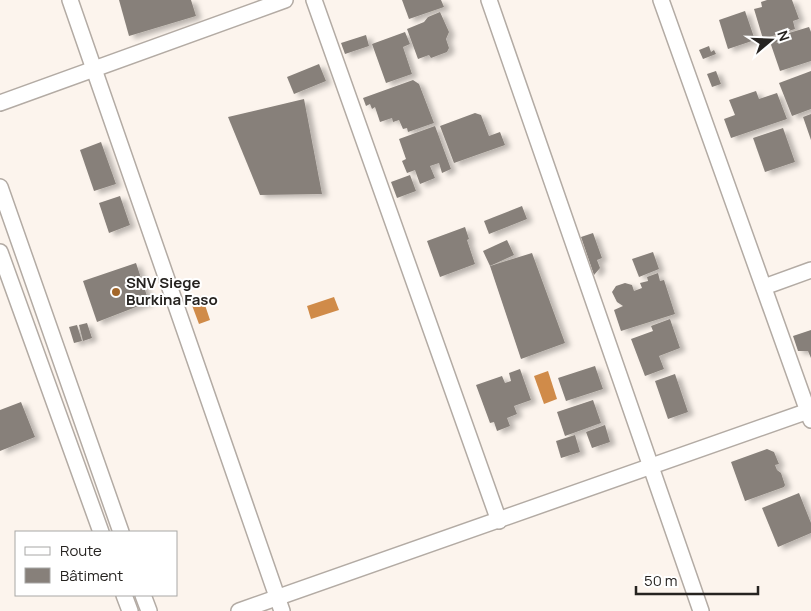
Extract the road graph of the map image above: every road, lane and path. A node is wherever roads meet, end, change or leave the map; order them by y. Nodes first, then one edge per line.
1 (70, 0) edge
2 (285, 0) edge
3 (314, 0) edge
4 (489, 0) edge
5 (661, 0) edge
6 (95, 70) junction
7 (0, 103) edge
8 (0, 187) edge
9 (0, 252) edge
10 (811, 270) edge
11 (764, 287) junction
12 (810, 414) edge
13 (651, 466) junction
14 (499, 521) junction
15 (101, 531) edge
16 (121, 531) edge
17 (124, 596) edge
18 (143, 596) edge
19 (280, 604) edge
20 (130, 611) edge
21 (149, 611) edge
22 (239, 611) edge
23 (701, 611) edge

1 - 6 street
2 - 6 street
3 - 14 street
4 - 13 street
5 - 11 street
6 - 7 street
6 - 19 street
8 - 16 street
9 - 15 street
10 - 11 street
11 - 12 street
12 - 13 street
13 - 14 street
13 - 23 street
14 - 19 street
17 - 20 street
18 - 21 street
19 - 22 street

